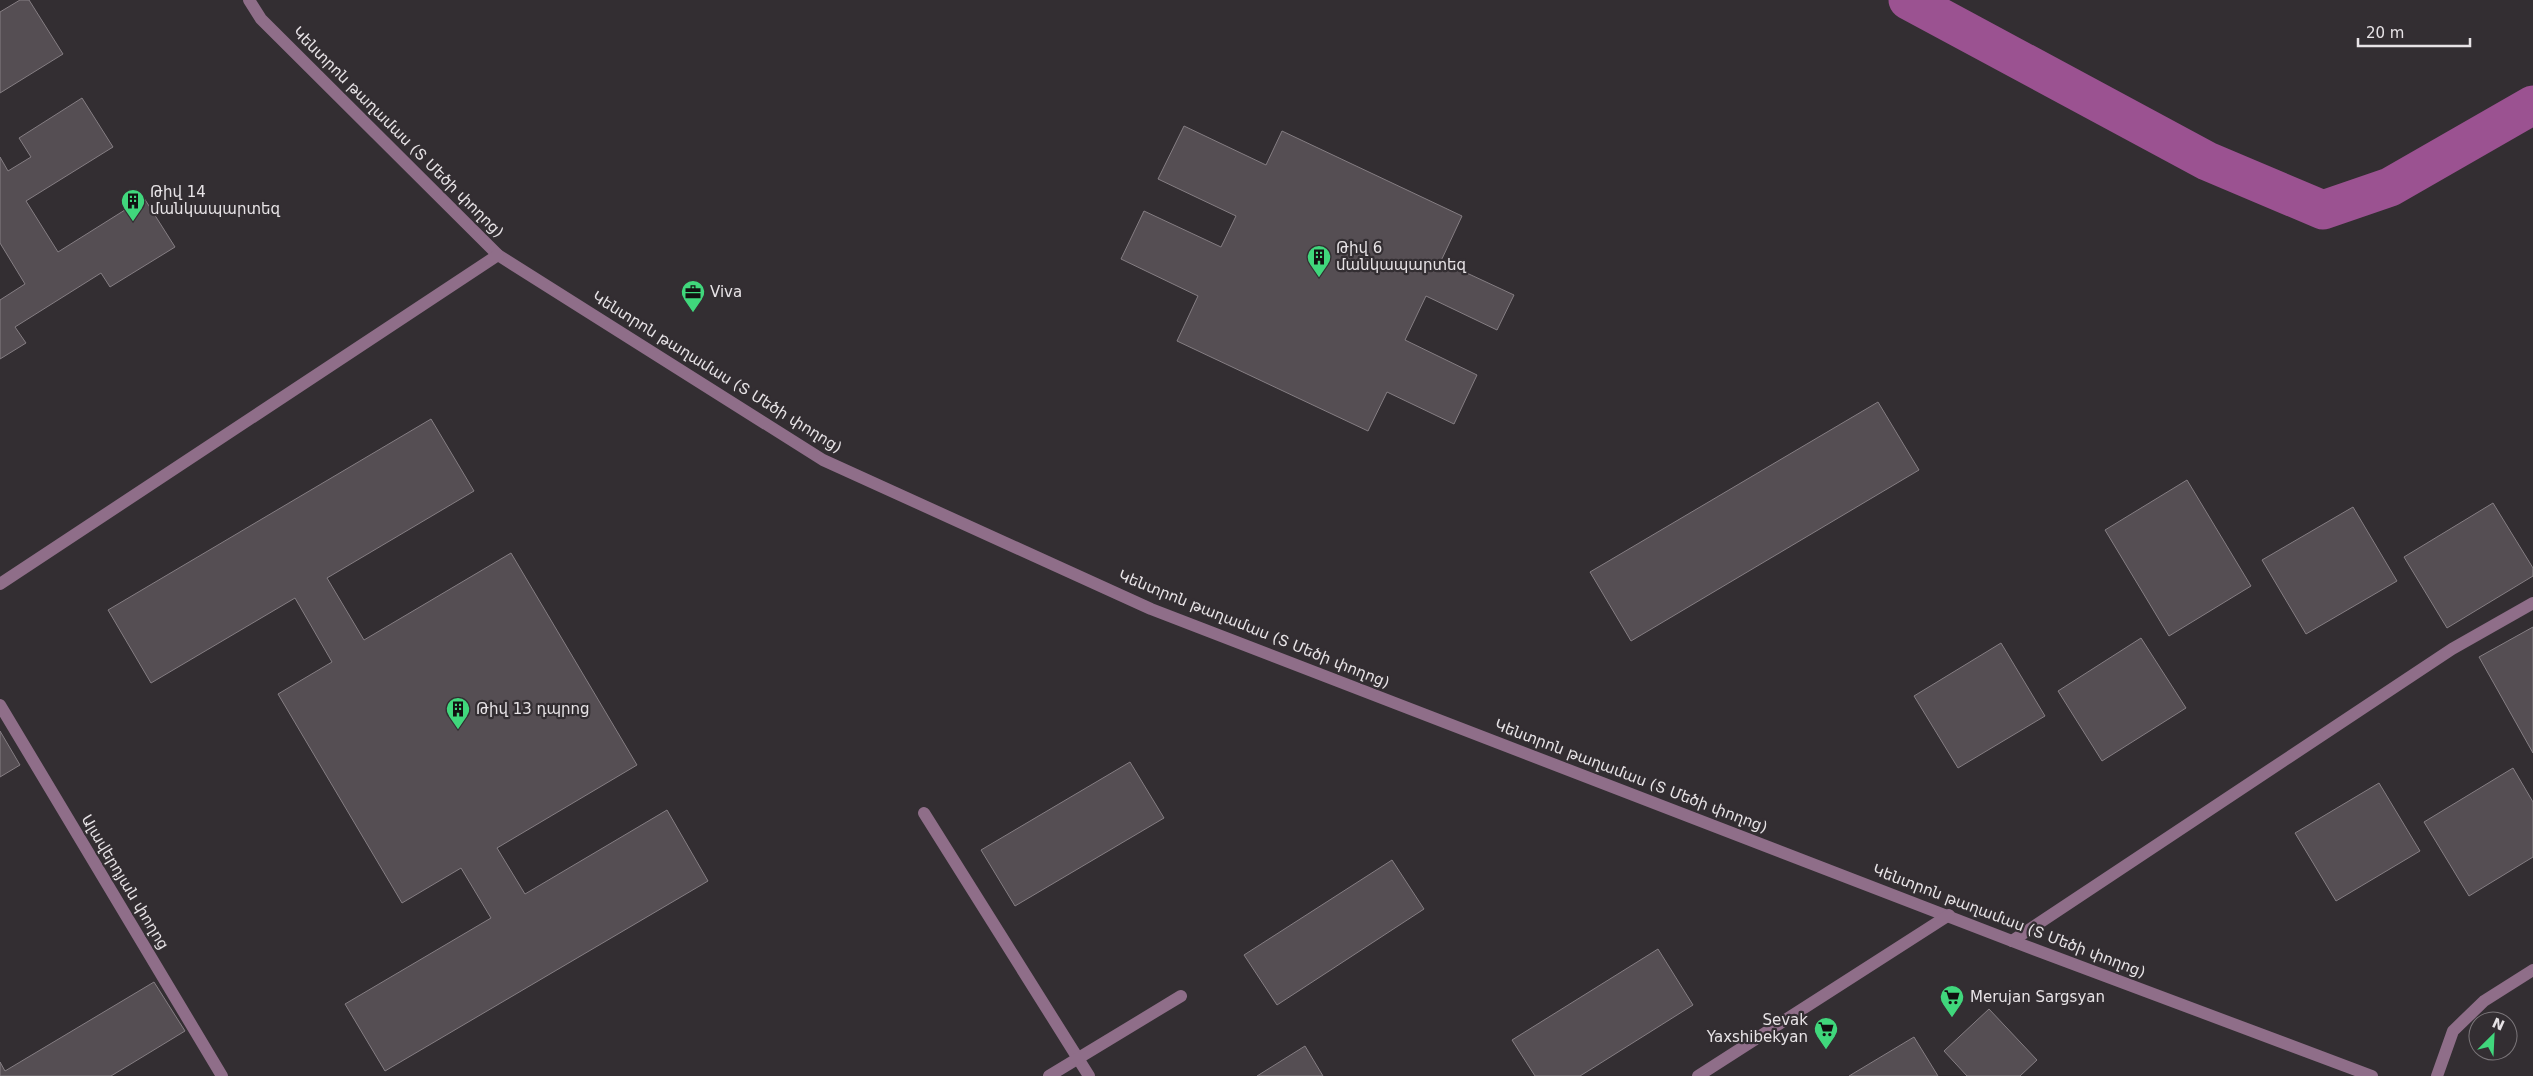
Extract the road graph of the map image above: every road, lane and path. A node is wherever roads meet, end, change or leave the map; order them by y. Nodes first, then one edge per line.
1 (249, 0) edge
2 (498, 255) junction
3 (0, 584) edge
4 (2533, 603) edge
5 (0, 705) edge
6 (924, 813) dead end
7 (1948, 915) junction
8 (2012, 940) junction
9 (2533, 970) edge
10 (1181, 996) dead end
11 (1078, 1059) junction
12 (222, 1076) edge
13 (1049, 1076) edge
14 (1089, 1076) edge
15 (1698, 1076) edge
16 (2372, 1076) edge
17 (2437, 1076) edge

1 - 2 street, Կենտրոն թաղամաս (Տ Մեծի փողոց)
2 - 3 street
2 - 7 street, Կենտրոն թաղամաս (Տ Մեծի փողոց)
4 - 8 street
5 - 12 street, Ալավերդյան փողոց
6 - 11 street
7 - 8 street, Կենտրոն թաղամաս (Տ Մեծի փողոց)
7 - 15 street
8 - 16 street, Կենտրոն թաղամաս (Տ Մեծի փողոց)
9 - 17 street
10 - 11 street
11 - 13 street
11 - 14 street

